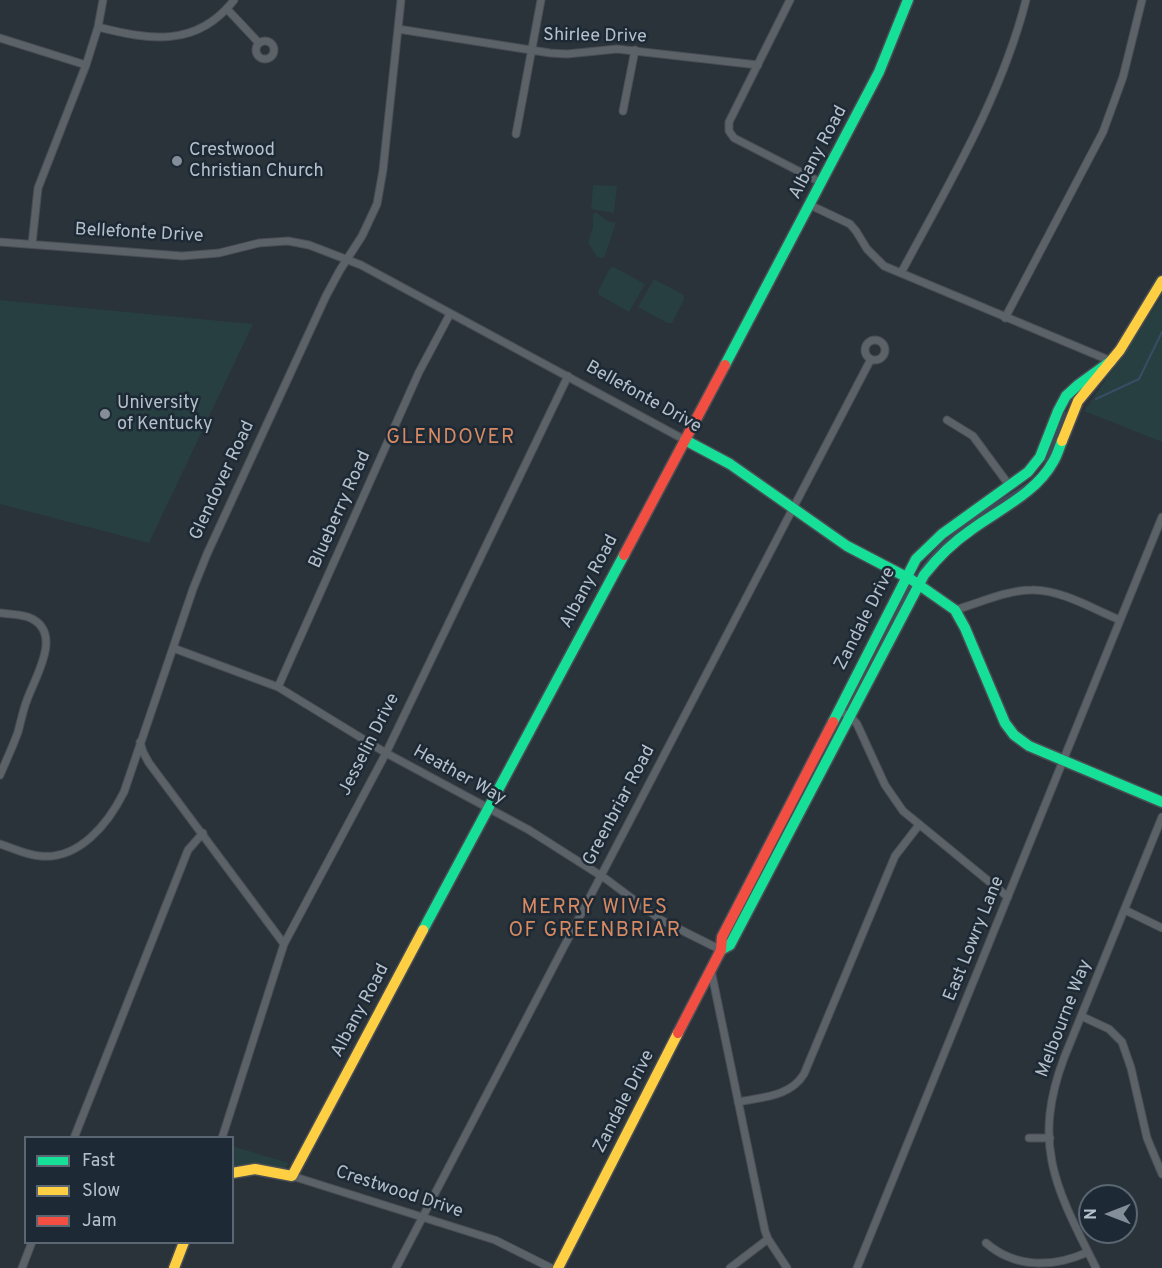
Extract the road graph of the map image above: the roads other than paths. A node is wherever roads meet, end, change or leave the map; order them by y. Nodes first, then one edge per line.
1 (103, 0) edge
2 (234, 0) edge
3 (401, 0) edge
4 (541, 0) edge
5 (790, 0) edge
6 (908, 0) edge
7 (1026, 0) edge
8 (1142, 0) edge
9 (227, 9) junction
10 (98, 27) junction
11 (398, 29) junction
12 (0, 38) edge
13 (259, 43) dead end
14 (532, 50) junction
15 (635, 50) junction
16 (86, 65) junction
17 (758, 65) junction
18 (623, 111) dead end
19 (516, 134) dead end
20 (822, 183) junction
21 (810, 205) junction
22 (0, 242) edge
23 (32, 244) junction
24 (347, 259) junction
25 (901, 273) junction
26 (1162, 281) edge
27 (450, 314) junction
28 (1005, 318) junction
29 (871, 359) dead end
30 (1111, 361) junction
31 (568, 376) junction
32 (946, 420) dead end
33 (685, 440) junction
34 (1009, 485) junction
35 (793, 508) junction
36 (1162, 518) edge
37 (906, 577) junction
38 (918, 585) junction
39 (956, 610) junction
40 (0, 613) edge
41 (1120, 620) junction
42 (173, 648) junction
43 (278, 687) junction
44 (838, 710) junction
45 (851, 717) junction
46 (140, 742) junction
47 (386, 753) junction
48 (1063, 760) junction
49 (0, 775) edge
50 (1162, 802) edge
51 (488, 808) junction
52 (1162, 817) edge
53 (919, 825) junction
54 (203, 833) junction
55 (0, 843) edge
56 (601, 876) junction
57 (1008, 897) junction
58 (1125, 910) junction
59 (1162, 928) edge
60 (284, 944) junction
61 (721, 950) junction
62 (711, 969) junction
63 (1081, 1016) junction
64 (738, 1102) junction
65 (74, 1136) edge
66 (222, 1136) edge
67 (1029, 1138) dead end
68 (1050, 1138) junction
69 (234, 1172) edge
70 (1162, 1174) edge
71 (292, 1176) junction
72 (422, 1218) junction
73 (768, 1239) junction
74 (31, 1244) edge
75 (183, 1244) edge
76 (986, 1244) dead end
77 (1088, 1252) junction
78 (22, 1268) edge
79 (174, 1268) edge
80 (396, 1268) edge
81 (551, 1268) edge
82 (558, 1268) edge
83 (730, 1268) edge
84 (787, 1268) edge
85 (857, 1268) edge
86 (1096, 1268) edge

1 - 10 street
2 - 9 street
3 - 11 street, Glendover Road
4 - 14 street
5 - 17 street
6 - 20 street, Albany Road
7 - 25 street
8 - 28 street
9 - 10 street
9 - 13 street
10 - 16 street
11 - 14 street, Shirlee Drive
11 - 24 street, Glendover Road
12 - 16 street
14 - 15 street, Shirlee Drive
14 - 19 street
15 - 17 street, Shirlee Drive
15 - 18 street
16 - 23 street
17 - 20 street
20 - 21 street, Albany Road
21 - 25 street
21 - 33 street, Albany Road
22 - 23 street, Bellefonte Drive
23 - 24 street, Bellefonte Drive
24 - 27 street, Bellefonte Drive
24 - 42 street, Glendover Road
25 - 28 street
26 - 30 street, Zandale Drive
27 - 31 street, Bellefonte Drive
27 - 43 street, Blueberry Road
28 - 30 street
29 - 35 street, Greenbriar Road
30 - 34 street, Zandale Drive
30 - 38 street, Zandale Drive
31 - 33 street, Bellefonte Drive
31 - 47 street, Jesselin Drive
32 - 34 street
33 - 35 street, Bellefonte Drive
33 - 51 street, Albany Road
34 - 37 street, Zandale Drive
35 - 37 street, Bellefonte Drive
35 - 56 street, Greenbriar Road
36 - 41 street, East Lowry Lane
37 - 38 street, Bellefonte Drive
37 - 44 street, Zandale Drive
38 - 39 street, Bellefonte Drive
38 - 45 street, Zandale Drive
39 - 41 street
39 - 48 street
40 - 49 street
41 - 48 street, East Lowry Lane
42 - 43 street, Heather Way
42 - 46 street, Glendover Road
43 - 47 street, Heather Way
44 - 45 street
44 - 61 street, Zandale Drive
45 - 53 street
45 - 61 street, Zandale Drive
46 - 54 street
46 - 55 street, Glendover Road
47 - 51 street, Heather Way
47 - 60 street, Jesselin Drive
48 - 50 street
48 - 57 street, East Lowry Lane
51 - 56 street, Heather Way
51 - 71 street, Albany Road
52 - 58 street, Melbourne Way
53 - 57 street
53 - 64 street
54 - 60 street
54 - 65 street
56 - 61 street, Heather Way
56 - 72 street, Greenbriar Road
57 - 85 street, East Lowry Lane
58 - 59 street
58 - 63 street, Melbourne Way
60 - 66 street, Jesselin Drive
61 - 62 street, Zandale Drive
62 - 64 street
62 - 82 street, Zandale Drive
63 - 68 street, Melbourne Way
63 - 70 street
64 - 73 street
67 - 68 street
68 - 77 street, Melbourne Way
69 - 71 street, Crestwood Drive
71 - 72 street, Crestwood Drive
72 - 80 street, Greenbriar Road
72 - 81 street, Crestwood Drive
73 - 83 street
73 - 84 street
74 - 78 street
75 - 79 street
76 - 77 street
77 - 86 street, Melbourne Way

